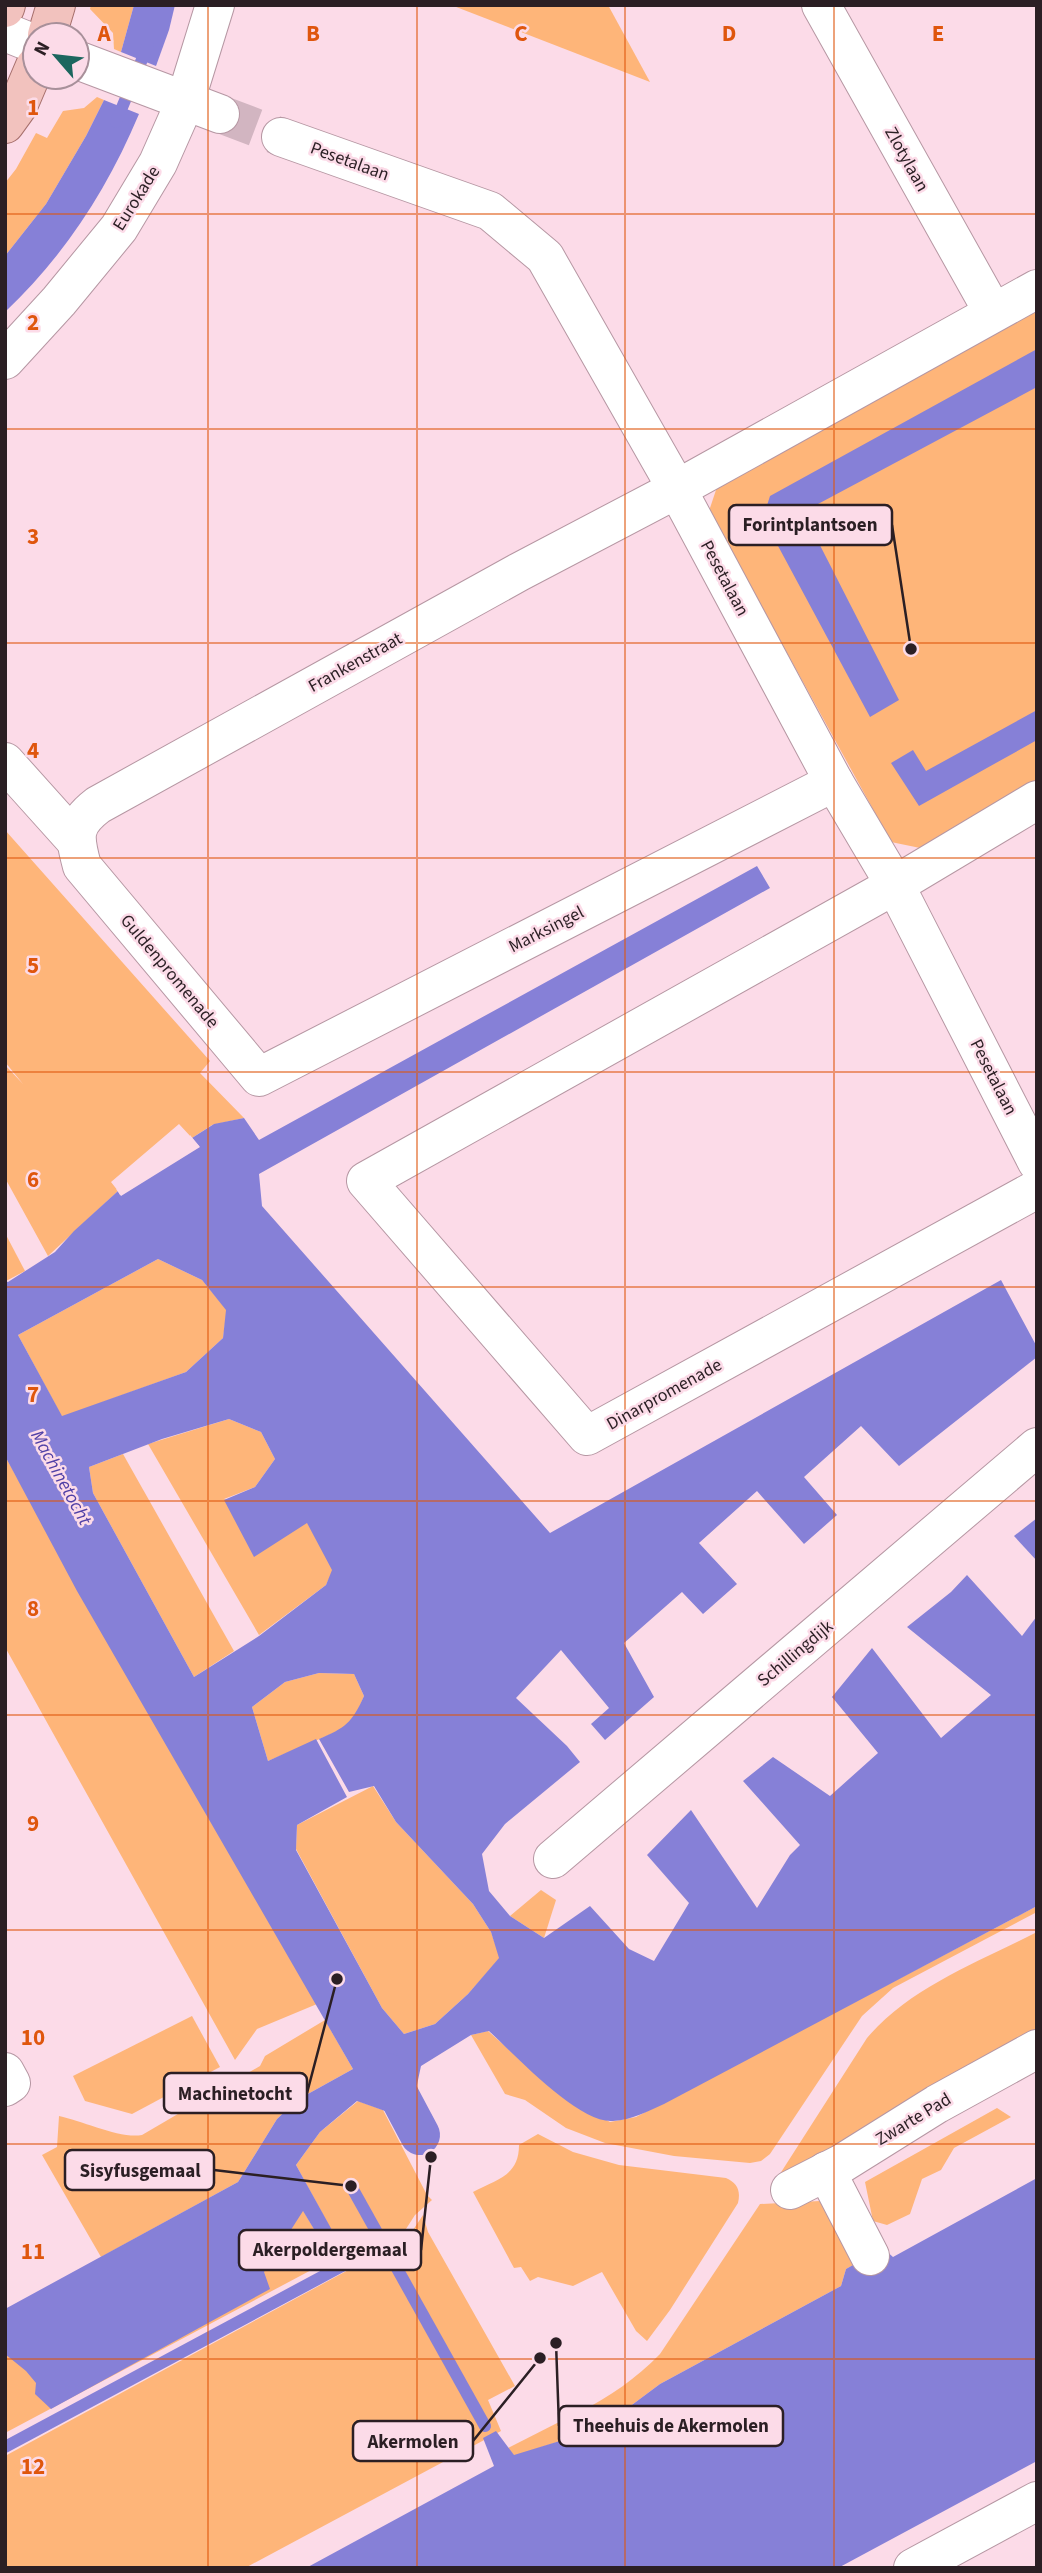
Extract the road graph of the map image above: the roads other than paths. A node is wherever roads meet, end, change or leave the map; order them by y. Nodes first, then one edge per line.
1 (215, 5) edge
2 (821, 5) edge
3 (91, 65) edge
4 (24, 91) edge
5 (188, 103) junction
6 (5, 124) edge
7 (281, 137) tunnel mouth
8 (1037, 289) edge
9 (993, 312) junction
10 (5, 360) edge
11 (677, 489) junction
12 (5, 762) edge
13 (834, 782) junction
14 (1037, 800) edge
15 (78, 853) junction
16 (895, 885) junction
17 (259, 1077) joint
18 (1037, 1162) edge
19 (1037, 1189) edge
20 (1037, 1447) edge
21 (553, 1859) dead end
22 (1037, 2049) edge
23 (826, 2171) junction
24 (790, 2190) dead end
25 (870, 2256) dead end
26 (1037, 2501) edge
27 (913, 2568) edge

1 - 5 street, Eurokade
2 - 9 street, Zlotylaan
3 - 5 street
4 - 6 main road
5 - 10 street, Eurokade
7 - 11 street, Pesetalaan
8 - 9 street, Frankenstraat
9 - 11 street, Frankenstraat
11 - 13 street, Pesetalaan
11 - 15 street, Frankenstraat
12 - 15 street, Guldenpromenade
13 - 16 street, Pesetalaan
13 - 17 street, Marksingel
14 - 16 street
15 - 17 street, Guldenpromenade
16 - 18 street, Pesetalaan
16 - 19 street, Dinarpromenade
20 - 21 street, Schillingdijk
22 - 23 street, Zwarte Pad
23 - 24 street, Zwarte Pad
23 - 25 street
26 - 27 street

